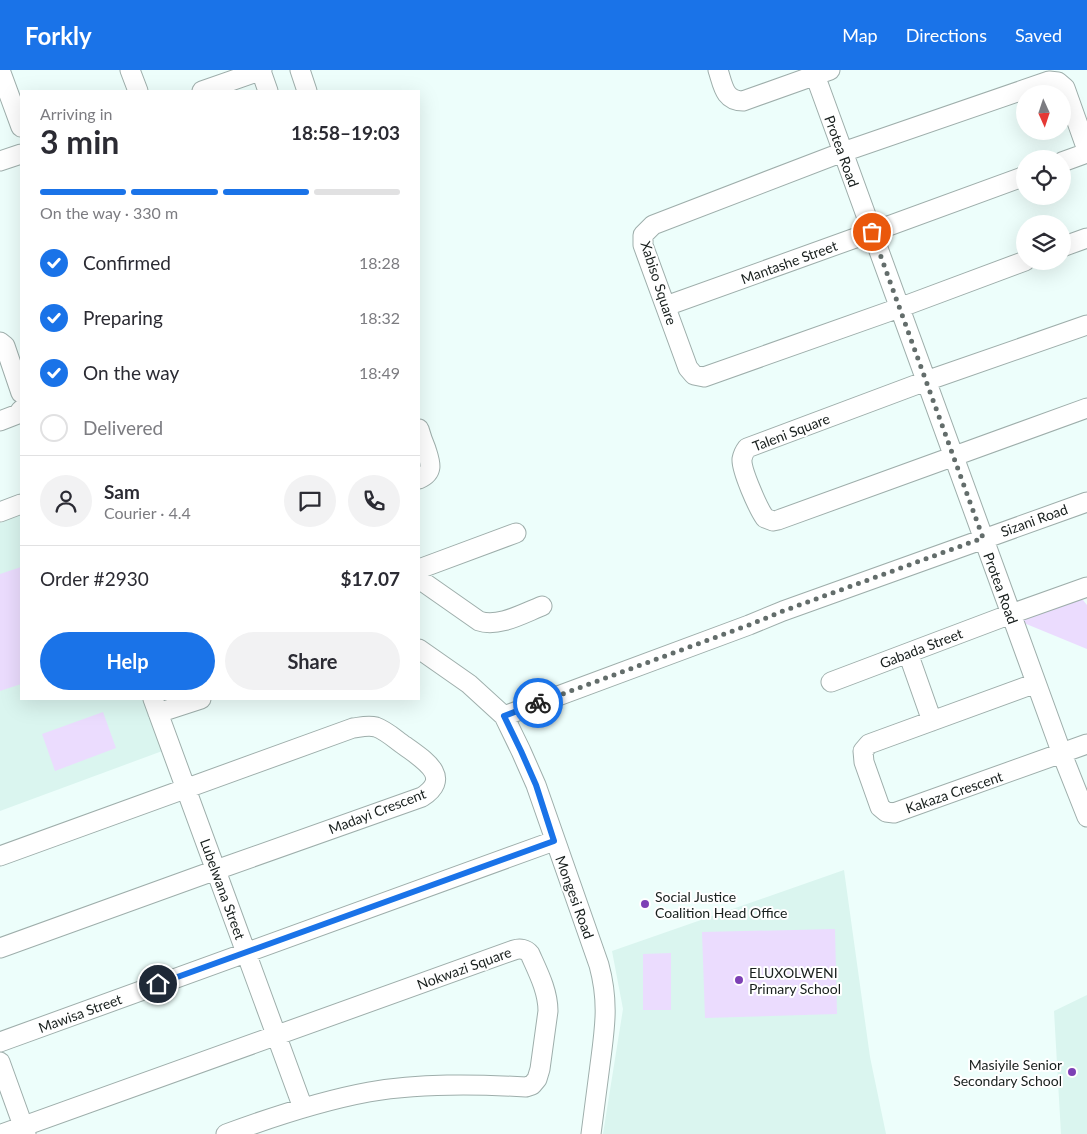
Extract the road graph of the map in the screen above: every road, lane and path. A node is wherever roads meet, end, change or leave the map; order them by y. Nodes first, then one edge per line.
1 (0, 70) edge
2 (130, 70) edge
3 (262, 70) edge
4 (300, 70) edge
5 (718, 70) edge
6 (822, 73) edge
7 (138, 90) edge
8 (205, 90) edge
9 (268, 90) edge
10 (307, 90) edge
11 (20, 124) edge
12 (1087, 151) edge
13 (843, 152) junction
14 (20, 154) edge
15 (1071, 158) edge
16 (0, 162) edge
17 (1016, 179) edge
18 (872, 232) junction
19 (1087, 238) edge
20 (1071, 244) edge
21 (1016, 264) edge
22 (666, 306) junction
23 (899, 308) junction
24 (1087, 325) edge
25 (0, 342) edge
26 (926, 381) junction
27 (20, 390) edge
28 (1087, 408) edge
29 (20, 411) edge
30 (0, 421) edge
31 (420, 432) edge
32 (954, 457) junction
33 (420, 478) edge
34 (1087, 502) edge
35 (20, 504) edge
36 (0, 512) edge
37 (516, 533) dead end
38 (983, 538) junction
39 (420, 569) edge
40 (420, 580) edge
41 (1086, 590) edge
42 (542, 606) dead end
43 (1011, 614) junction
44 (420, 650) edge
45 (908, 653) junction
46 (831, 682) dead end
47 (1036, 683) junction
48 (195, 700) edge
49 (156, 706) edge
50 (504, 716) junction
51 (932, 721) junction
52 (1087, 744) edge
53 (1062, 754) junction
54 (186, 789) junction
55 (1087, 817) edge
56 (554, 841) junction
57 (0, 856) edge
58 (216, 870) junction
59 (0, 948) edge
60 (246, 953) junction
61 (276, 1035) junction
62 (0, 1042) edge
63 (0, 1062) edge
64 (303, 1108) junction
65 (24, 1130) edge
66 (2, 1134) edge
67 (226, 1134) edge
68 (590, 1134) edge

1 - 11 street
2 - 7 street
3 - 8 street
3 - 9 street
4 - 10 street
5 - 6 street
6 - 13 street, Protea Road
12 - 13 street, Xabiso Square
12 - 15 street
13 - 18 street, Protea Road
13 - 22 street, Xabiso Square
14 - 16 street
17 - 18 street, Mantashe Street
18 - 22 street, Mantashe Street
18 - 23 street, Protea Road
19 - 20 street
21 - 23 street, Xabiso Square
22 - 23 street, Xabiso Square
23 - 26 street, Protea Road
24 - 26 street, Taleni Square
25 - 27 street
26 - 32 street, Protea Road
26 - 32 street, Taleni Square
28 - 32 street, Taleni Square
29 - 30 street
31 - 33 street
32 - 38 street, Protea Road
34 - 38 street, Sizani Road
35 - 36 street
37 - 39 street
38 - 43 street, Protea Road
38 - 50 street, Sizani Road
40 - 42 street
41 - 43 street, Gabada Street
43 - 45 street, Gabada Street
43 - 47 street, Protea Road
44 - 50 street, Mongesi Road
45 - 46 street, Gabada Street
45 - 51 street
47 - 51 street, Kakaza Crescent
47 - 53 street, Protea Road
48 - 49 street
49 - 54 street, Lubelwana Street
50 - 56 street, Mongesi Road
51 - 53 street, Kakaza Crescent
52 - 53 street
53 - 55 street, Protea Road
54 - 57 street, Madayi Crescent
54 - 58 street, Lubelwana Street
54 - 58 street, Madayi Crescent
56 - 60 street, Mawisa Street
56 - 68 street, Mongesi Road
58 - 59 street, Madayi Crescent
58 - 60 street, Lubelwana Street
60 - 61 street, Lubelwana Street
60 - 62 street, Mawisa Street
61 - 64 street, Lubelwana Street
61 - 64 street, Nokwazi Square
61 - 65 street, Nokwazi Square
63 - 65 street
64 - 67 street, Nokwazi Square
65 - 66 street, Nokwazi Square

